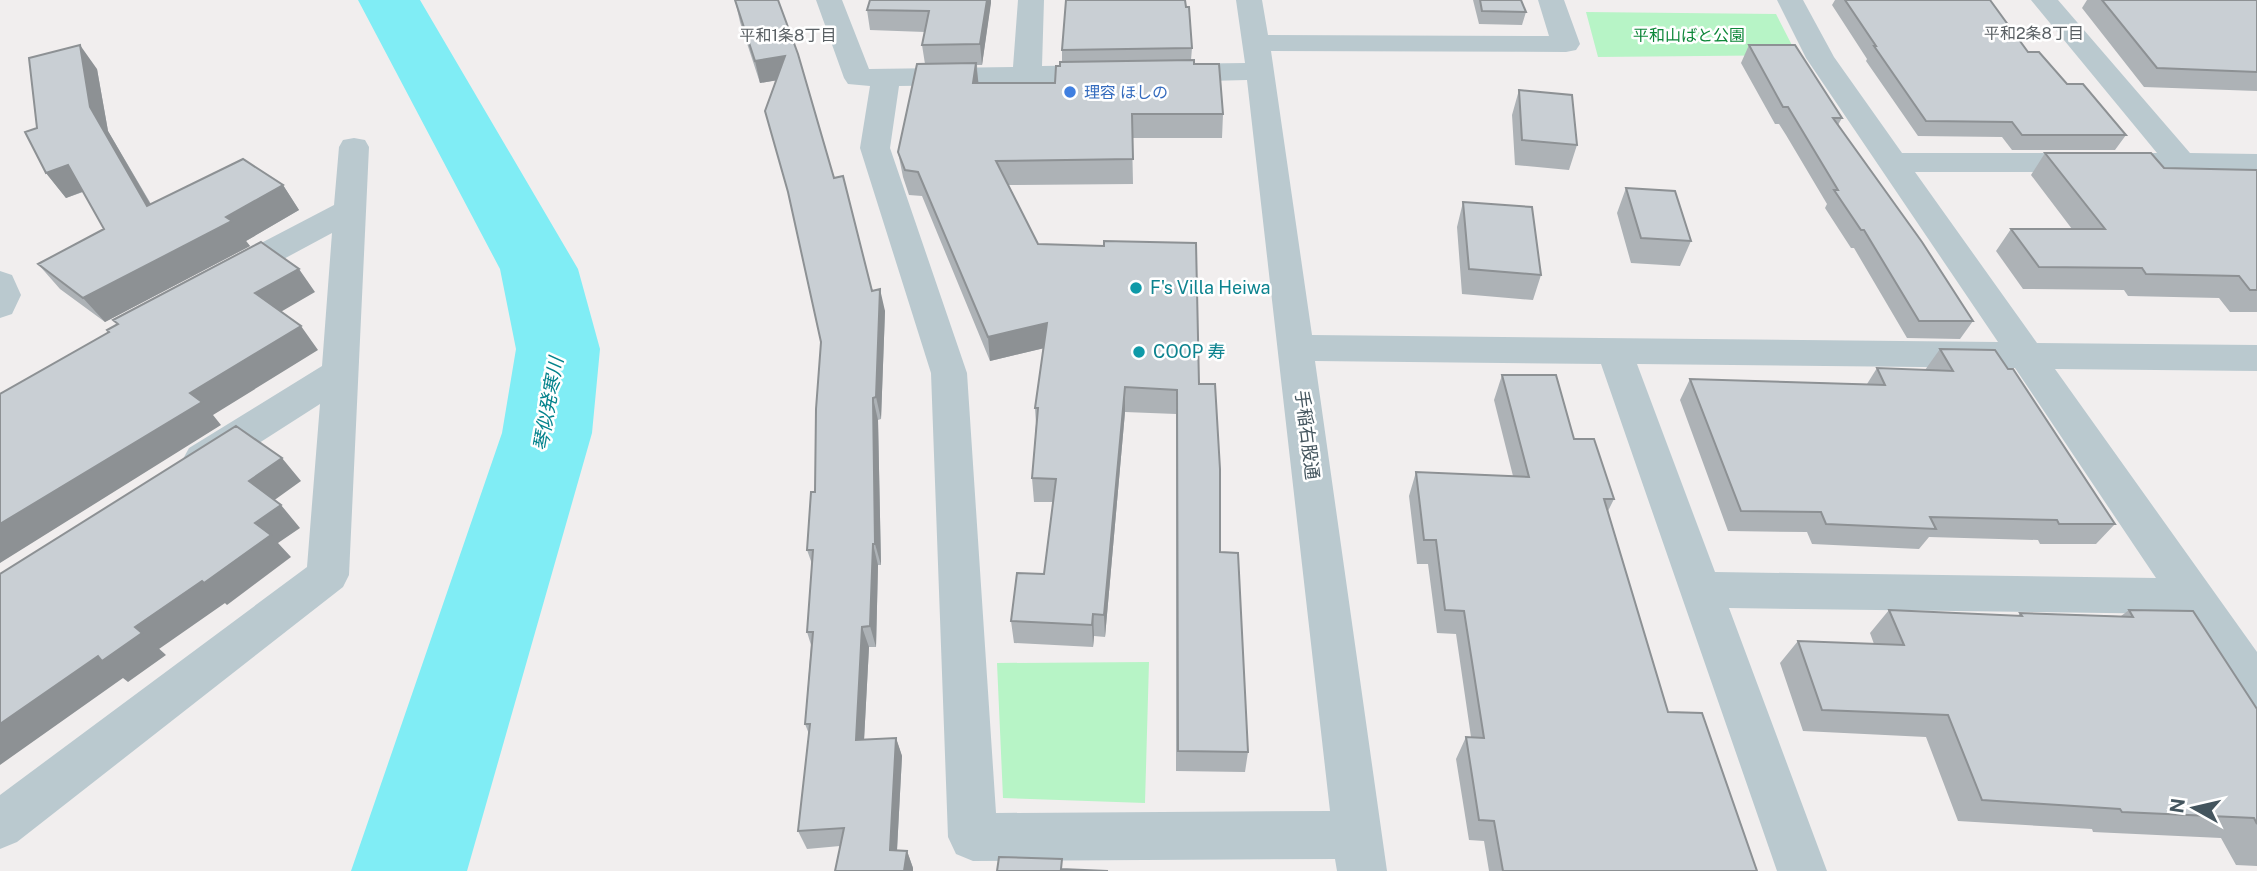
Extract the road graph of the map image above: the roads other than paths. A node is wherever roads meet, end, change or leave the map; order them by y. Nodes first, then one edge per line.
1 (828, 0) edge
2 (1031, 0) edge
3 (1249, 0) edge
4 (1551, 0) edge
5 (1790, 0) edge
6 (2044, 0) edge
7 (1258, 57) junction
8 (1027, 75) junction
9 (887, 77) junction
10 (354, 147) dead end
11 (1890, 162) junction
12 (2182, 163) junction
13 (2257, 163) edge
14 (349, 210) junction
15 (0, 283) edge
16 (205, 287) edge
17 (0, 306) edge
18 (1295, 348) junction
19 (1615, 353) junction
20 (2026, 356) junction
21 (2257, 358) edge
22 (340, 373) junction
23 (176, 477) edge
24 (1702, 590) junction
25 (2192, 596) junction
26 (2257, 689) edge
27 (0, 825) edge
28 (1361, 853) edge
29 (1802, 871) edge

1 - 9 street
2 - 8 street
3 - 7 street, 手稲右股通
4 - 7 street
5 - 11 street
6 - 12 street
7 - 8 street
7 - 18 street, 手稲右股通
8 - 9 street
9 - 28 street
10 - 14 street
11 - 12 street
11 - 20 street
12 - 13 street
14 - 16 street
14 - 22 street
15 - 17 street
18 - 19 street
18 - 28 street, 手稲右股通
19 - 20 street
19 - 24 street
20 - 21 street
20 - 25 street
22 - 23 street
22 - 27 street
24 - 25 street
24 - 29 street
25 - 26 street

